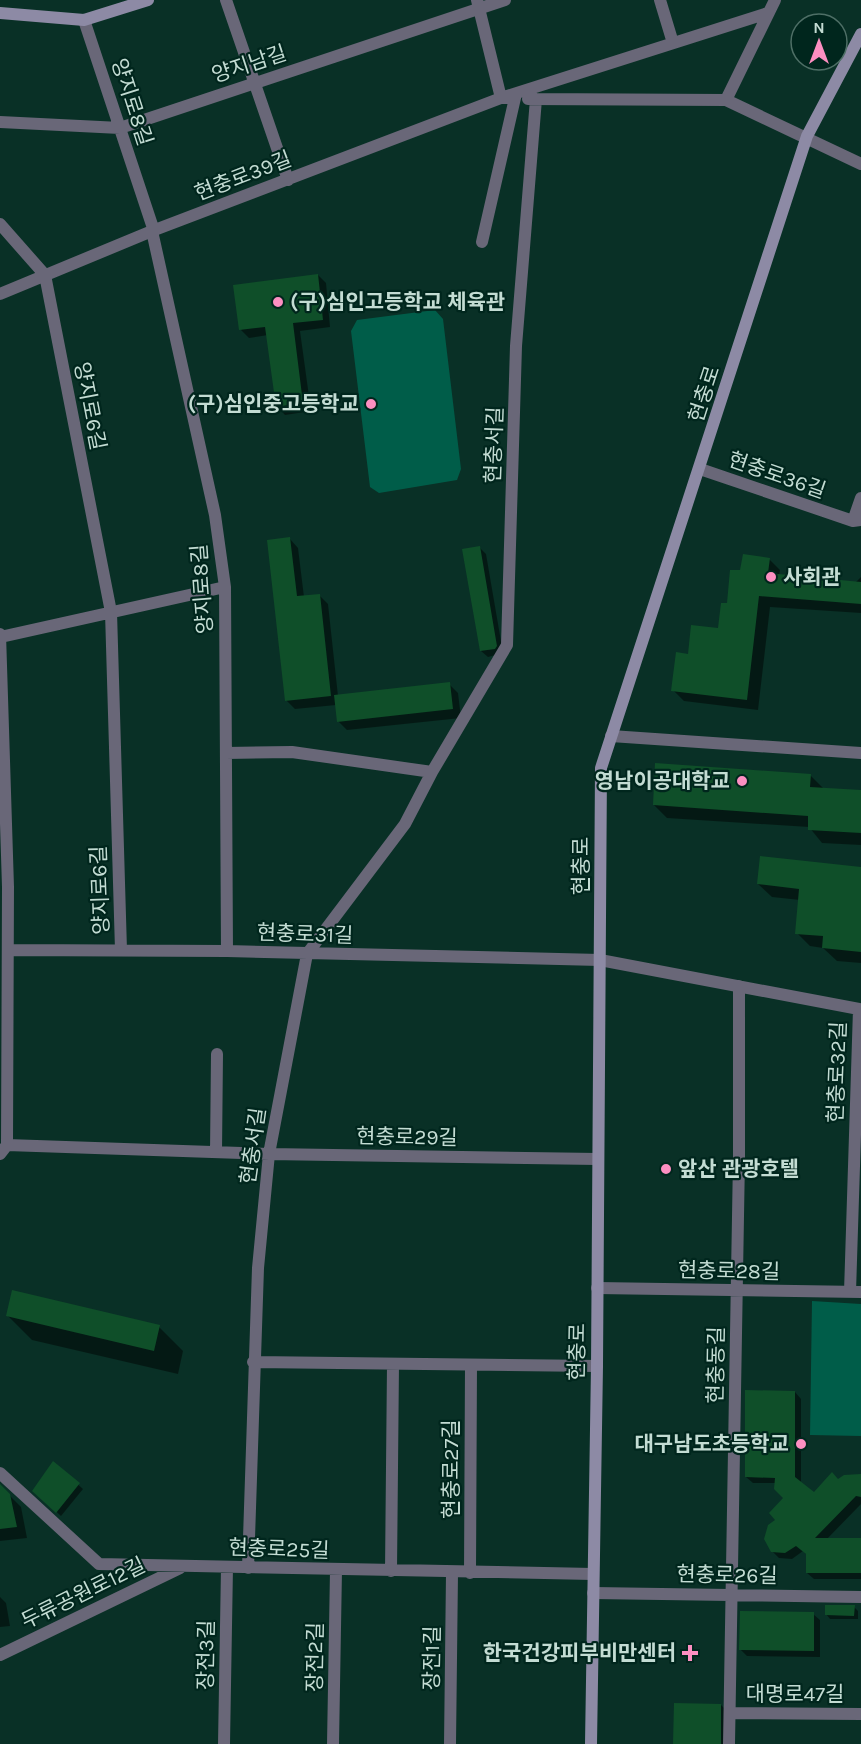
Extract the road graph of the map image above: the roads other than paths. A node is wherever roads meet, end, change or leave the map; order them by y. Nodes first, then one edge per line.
1 (148, 0) edge
2 (225, 0) edge
3 (505, 0) edge
4 (660, 0) edge
5 (775, 0) edge
6 (479, 4) edge
7 (0, 13) edge
8 (768, 13) junction
9 (84, 20) junction
10 (861, 34) edge
11 (673, 44) junction
12 (254, 83) junction
13 (501, 98) junction
14 (515, 98) junction
15 (536, 99) junction
16 (726, 100) junction
17 (0, 122) edge
18 (120, 128) junction
19 (806, 139) junction
20 (861, 164) edge
21 (288, 180) junction
22 (0, 224) edge
23 (153, 231) junction
24 (482, 242) dead end
25 (45, 275) junction
26 (0, 294) edge
27 (700, 469) junction
28 (861, 498) edge
29 (857, 520) edge
30 (225, 587) junction
31 (111, 612) junction
32 (0, 636) edge
33 (611, 736) junction
34 (226, 753) junction
35 (861, 753) edge
36 (432, 772) junction
37 (3, 830) edge
38 (8, 950) junction
39 (121, 950) junction
40 (227, 951) junction
41 (307, 954) junction
42 (600, 960) junction
43 (739, 986) junction
44 (217, 1054) dead end
45 (858, 1116) edge
46 (4, 1149) edge
47 (216, 1152) junction
48 (269, 1154) junction
49 (598, 1159) junction
50 (597, 1288) junction
51 (737, 1290) junction
52 (855, 1292) edge
53 (253, 1362) junction
54 (393, 1364) junction
55 (471, 1365) junction
56 (597, 1366) junction
57 (0, 1473) edge
58 (183, 1566) junction
59 (227, 1567) junction
60 (248, 1568) junction
61 (336, 1570) junction
62 (391, 1571) junction
63 (452, 1573) junction
64 (470, 1573) junction
65 (593, 1574) junction
66 (593, 1593) junction
67 (732, 1595) junction
68 (861, 1597) edge
69 (0, 1655) edge
70 (730, 1713) junction
71 (861, 1714) edge
72 (224, 1744) edge
73 (333, 1744) edge
74 (450, 1744) edge
75 (591, 1744) edge
76 (729, 1744) edge

1 - 9 main road
2 - 12 street
3 - 6 street, 양지남길
4 - 11 street
5 - 8 street
6 - 12 street, 양지남길
6 - 13 street
7 - 9 main road
8 - 11 street, 현충로39길
8 - 16 street
9 - 18 street, 양지로8길
10 - 19 main road, 현충로
11 - 13 street, 현충로39길
12 - 18 street, 양지남길
12 - 21 street
13 - 14 street, 현충로39길
13 - 21 street, 현충로39길
14 - 15 street, 현충로39길
14 - 24 street
15 - 16 street, 현충로39길
15 - 36 street, 현충서길
16 - 19 street, 현충로39길
17 - 18 street, 양지남길
18 - 23 street, 양지로8길
19 - 20 street, 현충로39길
19 - 27 main road, 현충로
21 - 23 street, 현충로39길
22 - 25 street
23 - 25 street, 현충로39길
23 - 30 street, 양지로8길
25 - 26 street, 현충로39길
25 - 31 street, 양지로6길
27 - 29 street, 현충로36길
27 - 33 main road, 현충로
28 - 29 street, 현충로36길
30 - 31 street
30 - 34 street, 양지로8길
31 - 32 street
31 - 39 street, 양지로6길
32 - 37 street
33 - 35 street
33 - 42 main road, 현충로
34 - 36 street
34 - 40 street, 양지로8길
36 - 41 street, 현충서길
37 - 38 street
38 - 39 street, 현충로31길
38 - 46 street
39 - 40 street, 현충로31길
40 - 41 street, 현충로31길
41 - 42 street, 현충로31길
41 - 48 street, 현충서길
42 - 43 street, 현충로32길
42 - 49 main road, 현충로
43 - 45 street, 현충로32길
43 - 51 street, 현충동길
44 - 47 street
45 - 52 street, 현충로32길
46 - 47 street, 현충로29길
47 - 48 street, 현충로29길
48 - 49 street, 현충로29길
48 - 53 street, 현충서길
49 - 50 main road, 현충로
50 - 51 street, 현충로28길
50 - 56 main road, 현충로
51 - 52 street, 현충로28길
51 - 67 street, 현충동길
53 - 54 street
53 - 60 street, 현충서길
54 - 55 street
54 - 62 street
55 - 56 street
55 - 64 street, 현충로27길
56 - 65 main road, 현충로
57 - 58 street, 현충로25길
58 - 59 street, 현충로25길
58 - 69 street, 두류공원로12길
59 - 60 street, 현충로25길
59 - 72 street, 장전3길
60 - 61 street, 현충로25길
61 - 62 street, 현충로25길
61 - 73 street, 장전2길
62 - 63 street, 현충로25길
63 - 64 street, 현충로25길
63 - 74 street, 장전1길
64 - 65 street, 현충로25길
65 - 66 main road, 현충로
66 - 67 street, 현충로26길
66 - 75 main road, 현충로
67 - 68 street, 현충로26길
67 - 70 street, 현충동길
70 - 71 street, 대명로47길
70 - 76 street, 현충동길

